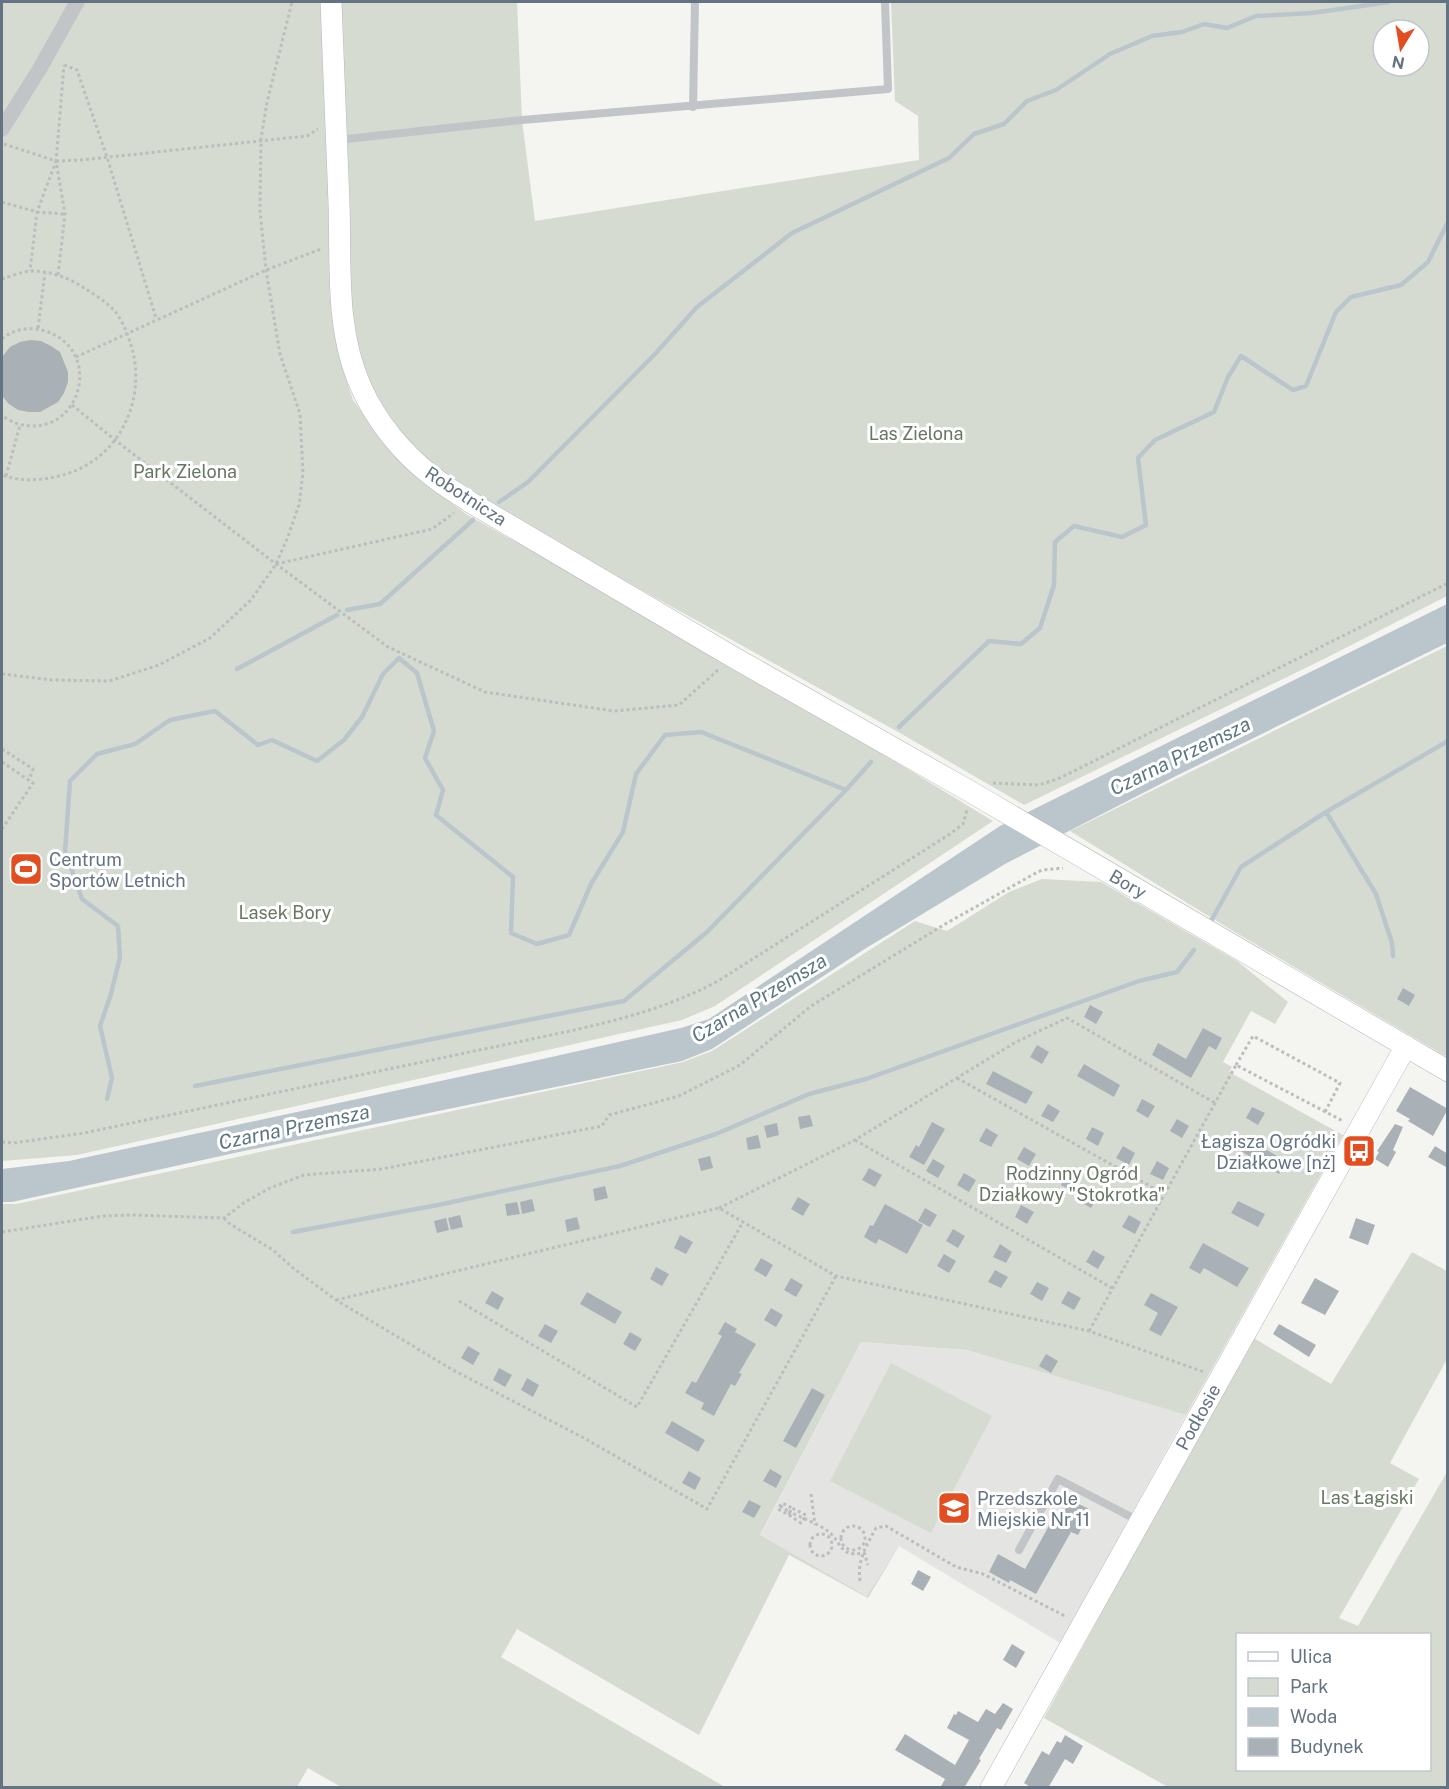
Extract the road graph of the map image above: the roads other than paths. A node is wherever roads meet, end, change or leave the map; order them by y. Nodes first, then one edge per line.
1 (77, 2) edge
2 (331, 2) edge
3 (694, 2) edge
4 (885, 2) edge
5 (693, 106) junction
6 (2, 129) edge
7 (336, 133) junction
8 (808, 699) joint
9 (1406, 1046) junction
10 (1448, 1071) edge
11 (1140, 1521) junction
12 (1019, 1550) dead end
13 (991, 1788) edge

1 - 6 street
2 - 7 street, Robotnicza
3 - 5 lane
4 - 5 lane
5 - 7 lane
7 - 8 street, Robotnicza
8 - 9 street, Bory
9 - 10 street, Bory
9 - 11 street, Podłosie
11 - 12 lane
11 - 13 street, Podłosie

